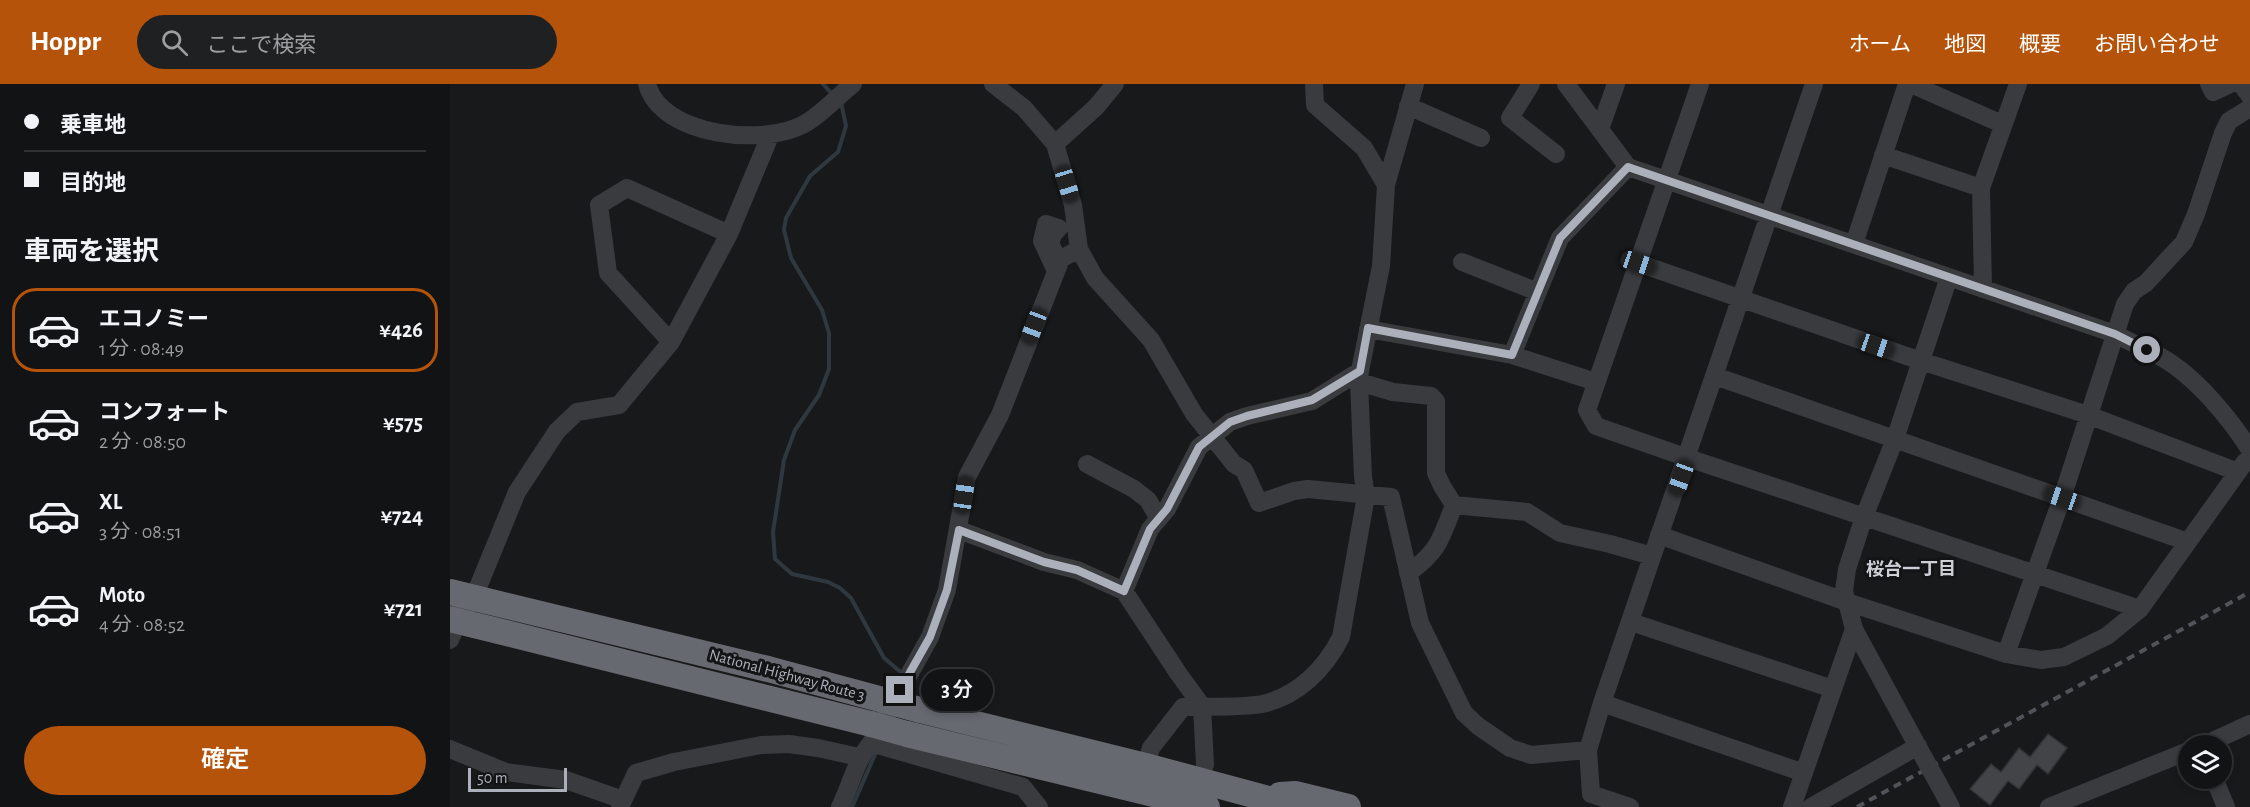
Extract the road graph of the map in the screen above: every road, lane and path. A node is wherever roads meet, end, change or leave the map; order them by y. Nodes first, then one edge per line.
1 (647, 84) edge
2 (853, 84) edge
3 (993, 84) edge
4 (1115, 84) edge
5 (1314, 84) edge
6 (1414, 84) edge
7 (1531, 84) edge
8 (1566, 84) edge
9 (1616, 84) edge
10 (1701, 84) edge
11 (1814, 84) edge
12 (1909, 84) edge
13 (2018, 84) edge
14 (2209, 84) edge
15 (2229, 84) edge
16 (2241, 84) edge
17 (2250, 96) edge
18 (1408, 106) junction
19 (2250, 108) edge
20 (2002, 124) junction
21 (1600, 129) junction
22 (770, 136) junction
23 (1481, 138) dead end
24 (1055, 144) junction
25 (1556, 154) dead end
26 (1883, 155) junction
27 (1628, 167) junction
28 (1666, 182) junction
29 (1386, 185) junction
30 (1981, 188) junction
31 (1769, 214) junction
32 (729, 234) junction
33 (1854, 244) junction
34 (1079, 249) junction
35 (1462, 262) dead end
36 (1638, 263) junction
37 (1949, 277) junction
38 (1983, 289) junction
39 (1538, 292) junction
40 (1741, 298) junction
41 (1368, 328) junction
42 (2115, 334) junction
43 (670, 342) junction
44 (1512, 355) junction
45 (1921, 362) junction
46 (1359, 376) junction
47 (1715, 376) junction
48 (1596, 382) junction
49 (2088, 416) junction
50 (1213, 436) junction
51 (1895, 439) junction
52 (2250, 450) edge
53 (1688, 458) junction
54 (1087, 464) dead end
55 (2244, 465) edge
56 (1366, 496) junction
57 (2062, 498) junction
58 (1455, 504) junction
59 (1864, 517) junction
60 (1159, 519) junction
61 (959, 530) junction
62 (1659, 535) junction
63 (2188, 542) junction
64 (1652, 556) junction
65 (1408, 573) junction
66 (2034, 573) junction
67 (1124, 591) junction
68 (462, 594) edge
69 (1847, 602) junction
70 (2140, 609) junction
71 (1631, 622) junction
72 (453, 627) edge
73 (1854, 629) junction
74 (2006, 654) junction
75 (1833, 689) junction
76 (1602, 704) junction
77 (1202, 706) junction
78 (2250, 724) edge
79 (2226, 735) edge
80 (867, 741) junction
81 (450, 749) edge
82 (1588, 750) junction
83 (1921, 752) junction
84 (2178, 756) edge
85 (1205, 765) dead end
86 (1146, 766) junction
87 (1804, 772) junction
88 (2219, 789) edge
89 (1258, 796) junction
90 (1141, 799) edge
91 (621, 803) edge
92 (2075, 803) edge
93 (840, 807) edge
94 (1039, 807) edge
95 (1207, 807) edge
96 (1298, 807) edge
97 (1348, 807) edge
98 (1630, 807) edge
99 (1792, 807) edge
100 (1811, 807) edge
101 (1951, 807) edge
102 (2049, 807) edge
103 (2226, 807) edge

1 - 22 street
2 - 22 street
3 - 24 street
4 - 24 street
5 - 29 street
6 - 18 street
7 - 25 street
8 - 21 street
9 - 21 street
10 - 28 street
11 - 31 street
12 - 20 street
12 - 26 street
13 - 20 street
14 - 15 street
16 - 17 street
18 - 23 street
18 - 29 street
19 - 42 street
20 - 30 street
21 - 27 street
22 - 32 street
24 - 34 street
26 - 30 street
26 - 33 street
27 - 28 street
27 - 39 street
28 - 31 street
28 - 36 street
29 - 41 street
30 - 38 street
31 - 33 street
31 - 40 street
32 - 43 street
32 - 43 street
33 - 37 street
34 - 50 street
34 - 61 street
35 - 39 street
36 - 40 street
36 - 48 street
37 - 38 street
37 - 45 street
38 - 42 street
39 - 44 street
40 - 45 street
40 - 47 street
41 - 44 street
41 - 46 street
42 - 49 street
42 - 52 street
43 - 68 street
44 - 48 street
45 - 49 street
45 - 51 street
46 - 50 street
46 - 56 street
46 - 58 street
47 - 51 street
47 - 53 street
48 - 53 street
49 - 55 street
49 - 57 street
50 - 56 street
50 - 60 street
51 - 57 street
51 - 59 street
53 - 59 street
53 - 62 street
54 - 60 street
55 - 63 street
56 - 65 street
56 - 77 street
57 - 63 street
57 - 66 street
58 - 64 street
58 - 65 street
59 - 66 street
59 - 69 street
60 - 67 street
61 - 67 street
61 - 80 street
62 - 64 street
62 - 69 street
63 - 70 street
64 - 71 street
65 - 82 street
66 - 70 street
66 - 74 street
67 - 77 street
68 - 72 street
68 - 86 highway, National Highway Route 3, bridge
69 - 73 street
69 - 74 street
70 - 74 street
71 - 75 street
71 - 76 street
72 - 80 highway, National Highway Route 3
73 - 75 street
73 - 83 street
75 - 87 street
76 - 82 street
76 - 87 street
77 - 85 street
77 - 86 street
78 - 79 street
80 - 90 highway, National Highway Route 3, bridge
80 - 91 street
80 - 93 street
80 - 94 street
81 - 91 street
82 - 98 street
83 - 100 street
83 - 101 street, bridge
84 - 92 street
86 - 89 highway, National Highway Route 3
87 - 99 street
88 - 103 street
89 - 96 highway, National Highway Route 3
89 - 97 highway
90 - 95 highway, National Highway Route 3
92 - 102 street

